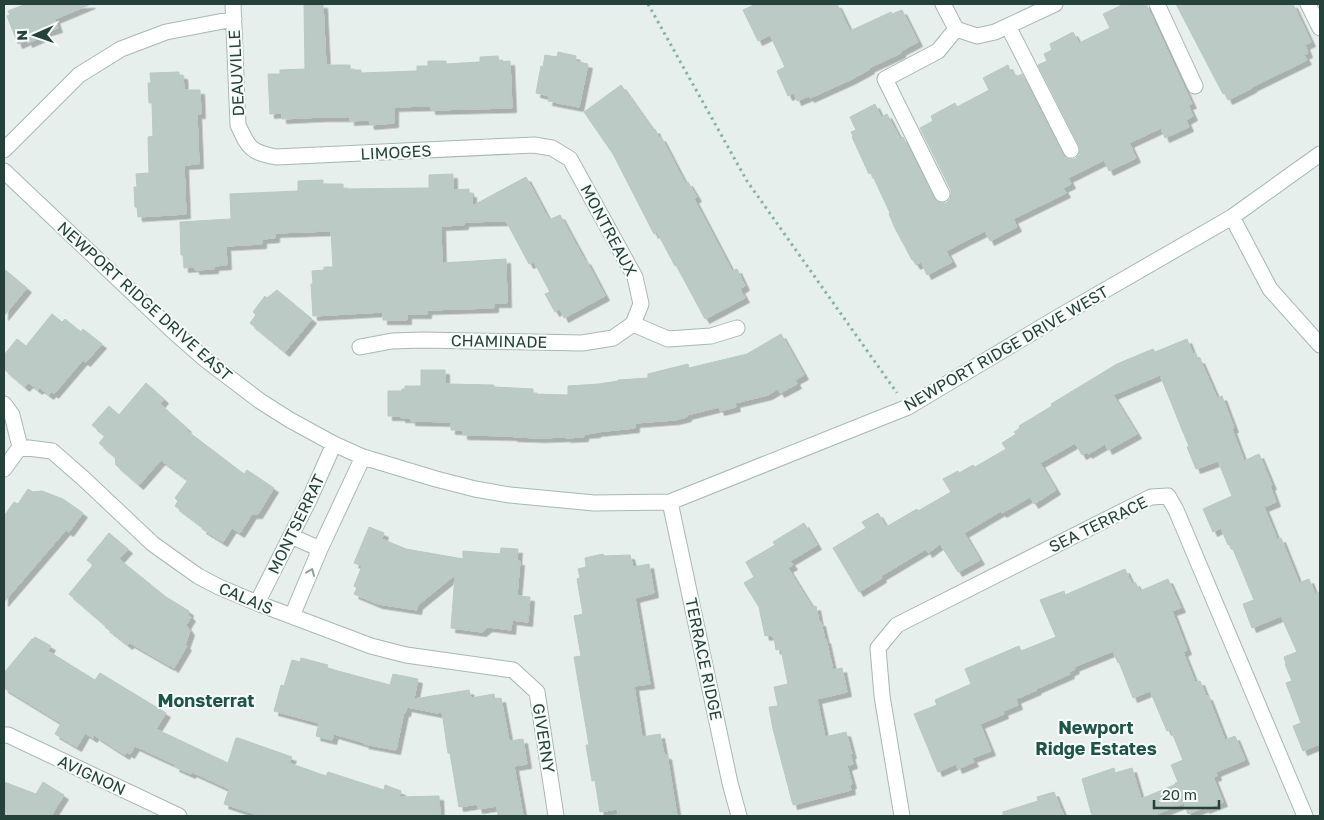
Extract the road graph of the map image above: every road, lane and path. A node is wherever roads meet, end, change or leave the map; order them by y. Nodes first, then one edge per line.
1 (648, 4) edge
2 (943, 4) edge
3 (1054, 4) edge
4 (1157, 4) edge
5 (1308, 4) edge
6 (233, 11) edge
7 (1008, 26) junction
8 (1320, 28) edge
9 (956, 30) junction
10 (1195, 86) dead end
11 (246, 141) joint
12 (552, 148) joint
13 (4, 150) edge
14 (1071, 150) dead end
15 (1320, 154) edge
16 (4, 171) edge
17 (942, 194) dead end
18 (1232, 217) junction
19 (633, 324) junction
20 (737, 328) dead end
21 (1320, 345) edge
22 (360, 347) dead end
23 (4, 404) edge
24 (908, 407) junction
25 (334, 444) junction
26 (20, 447) junction
27 (363, 457) junction
28 (4, 470) edge
29 (670, 502) junction
30 (291, 536) junction
31 (320, 549) junction
32 (257, 603) junction
33 (292, 616) junction
34 (513, 670) joint
35 (4, 734) edge
36 (179, 816) edge
37 (556, 816) edge
38 (739, 816) edge
39 (902, 816) edge
40 (1305, 816) edge

1 - 24 path
2 - 9 street
3 - 7 street
4 - 10 street
5 - 8 street
6 - 11 street, DEAUVILLE
6 - 13 street
7 - 9 street
7 - 14 street
9 - 17 street
11 - 12 street, LIMOGES
12 - 19 street, MONTREAUX
15 - 18 street, NEWPORT RIDGE DRIVE WEST
16 - 25 street, NEWPORT RIDGE DRIVE EAST
18 - 21 street
18 - 24 street, NEWPORT RIDGE DRIVE WEST
19 - 20 street
19 - 22 street, CHAMINADE
23 - 26 street
24 - 29 street, NEWPORT RIDGE DRIVE WEST
25 - 27 street, NEWPORT RIDGE DRIVE EAST
25 - 30 street, MONTSERRAT
26 - 28 street
26 - 32 street, CALAIS
27 - 29 street, NEWPORT RIDGE DRIVE EAST
27 - 31 street, MONTSERRAT
29 - 38 street, TERRACE RIDGE
30 - 31 street
30 - 32 street, MONTSERRAT
33 -> 31 street, MONTSERRAT
32 - 33 street, CALAIS
33 - 34 street, CALAIS
34 - 37 street, GIVERNY
35 - 36 street, AVIGNON
39 - 40 street, SEA TERRACE

